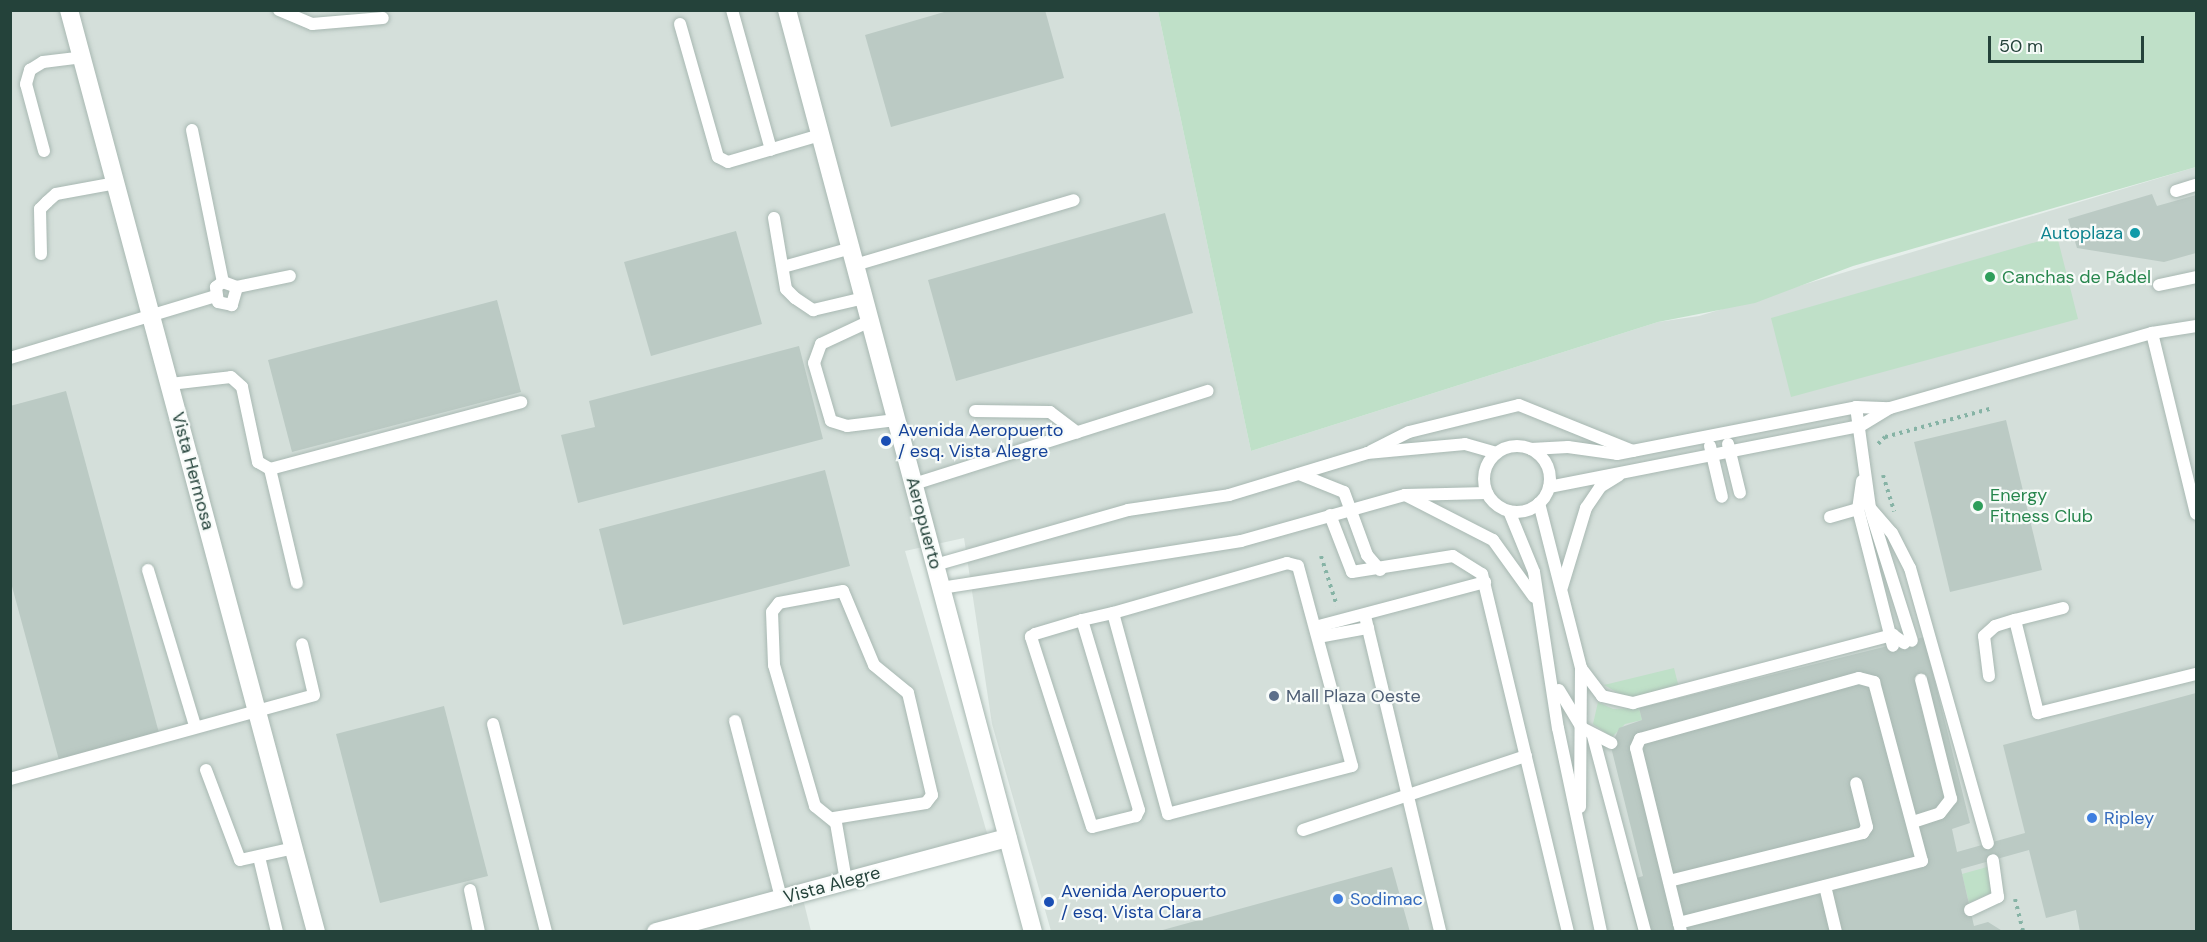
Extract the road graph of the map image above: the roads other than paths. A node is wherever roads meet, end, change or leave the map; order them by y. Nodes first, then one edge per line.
1 (69, 10) edge
2 (279, 10) edge
3 (732, 10) edge
4 (787, 10) edge
5 (382, 18) dead end
6 (680, 24) dead end
7 (81, 57) junction
8 (192, 130) dead end
9 (820, 135) junction
10 (771, 150) junction
11 (44, 151) dead end
12 (116, 183) junction
13 (2196, 185) edge
14 (2176, 191) dead end
15 (1074, 200) dead end
16 (774, 218) dead end
17 (41, 254) dead end
18 (853, 256) junction
19 (783, 267) junction
20 (290, 276) dead end
21 (2196, 277) edge
22 (223, 282) junction
23 (2159, 285) dead end
24 (237, 287) junction
25 (215, 296) junction
26 (864, 298) junction
27 (152, 316) junction
28 (870, 321) junction
29 (2196, 326) edge
30 (2152, 333) junction
31 (10, 358) edge
32 (170, 384) junction
33 (1208, 391) dead end
34 (521, 402) dead end
35 (1856, 407) junction
36 (1890, 408) junction
37 (975, 411) dead end
38 (896, 420) junction
39 (1860, 426) junction
40 (1077, 432) junction
41 (1726, 435) junction
42 (1708, 439) junction
43 (1531, 449) junction
44 (1730, 450) junction
45 (1637, 452) junction
46 (1367, 453) junction
47 (1496, 453) junction
48 (1712, 454) junction
49 (1634, 468) junction
50 (270, 469) junction
51 (1298, 474) junction
52 (914, 484) junction
53 (1549, 487) junction
54 (1740, 492) dead end
55 (1487, 493) junction
56 (1406, 495) junction
57 (1722, 497) dead end
58 (1539, 503) junction
59 (1353, 508) junction
60 (1864, 508) junction
61 (1509, 511) junction
62 (2196, 514) edge
63 (1330, 515) junction
64 (1830, 518) dead end
65 (935, 565) junction
66 (148, 570) dead end
67 (1380, 570) junction
68 (1485, 582) junction
69 (297, 583) dead end
70 (941, 588) junction
71 (1562, 588) junction
72 (1540, 608) junction
73 (2063, 608) dead end
74 (1113, 613) junction
75 (1082, 620) junction
76 (2015, 620) junction
77 (1362, 621) junction
78 (1316, 632) junction
79 (1903, 643) junction
80 (302, 644) dead end
81 (1581, 668) junction
82 (2196, 674) edge
83 (1989, 676) dead end
84 (1554, 677) junction
85 (1921, 680) dead end
86 (258, 711) junction
87 (735, 721) dead end
88 (493, 724) dead end
89 (195, 726) junction
90 (1582, 728) junction
91 (1593, 736) junction
92 (1611, 743) dead end
93 (1526, 756) junction
94 (206, 770) dead end
95 (10, 779) edge
96 (1856, 783) dead end
97 (1405, 798) junction
98 (834, 818) junction
99 (1913, 822) junction
100 (1579, 829) junction
101 (1304, 830) dead end
102 (1008, 838) junction
103 (1988, 843) dead end
104 (294, 848) junction
105 (259, 857) junction
106 (1993, 860) dead end
107 (846, 881) junction
108 (1669, 881) junction
109 (1825, 886) junction
110 (470, 890) dead end
111 (781, 898) junction
112 (1970, 910) dead end
113 (1680, 927) edge
114 (277, 932) edge
115 (316, 932) edge
116 (479, 932) edge
117 (546, 932) edge
118 (656, 932) edge
119 (1033, 932) edge
120 (1440, 932) edge
121 (1568, 932) edge
122 (1601, 932) edge
123 (1645, 932) edge
124 (1836, 932) edge

1 - 7 street, Vista Hermosa
2 - 5 lane
3 - 10 lane
4 - 9 street, Aeropuerto
6 - 10 lane
7 - 11 lane
7 - 12 street, Vista Hermosa
8 - 22 lane
9 - 10 lane
9 - 18 street, Aeropuerto
12 - 17 lane
12 - 27 street, Vista Hermosa
13 - 14 lane
15 - 18 lane
16 - 19 lane
18 - 19 lane
18 - 26 street, Aeropuerto
19 - 26 lane
20 - 24 lane
21 - 23 lane
22 - 24 lane
22 - 25 lane
24 - 25 lane
25 - 27 lane
26 - 28 street, Aeropuerto
27 - 31 lane
27 - 32 street, Vista Hermosa
28 - 38 street, Aeropuerto
28 - 38 lane
29 - 30 lane
30 - 36 lane
30 - 62 lane
32 - 50 lane
32 - 86 street, Vista Hermosa
33 - 40 lane
34 - 50 lane
35 - 36 lane
35 - 39 lane
35 - 41 lane
36 - 39 lane
37 - 40 lane
38 - 52 street, Aeropuerto
39 - 44 lane
39 - 60 lane
40 - 52 lane
41 - 42 lane
41 - 44 lane
42 - 45 lane
42 - 48 lane
43 - 45 lane
43 - 47 lane
43 - 53 lane
44 - 48 lane
44 - 54 lane
45 - 46 lane
46 - 47 lane
46 - 51 lane
47 - 55 lane
48 - 49 lane
48 - 57 lane
49 - 53 lane
49 - 71 lane
50 - 69 lane
51 - 59 lane
51 - 65 lane
52 - 65 street, Aeropuerto
53 - 58 lane
55 - 56 lane
55 - 61 lane
56 - 59 lane
56 - 72 lane
58 - 61 lane
58 - 71 lane
59 - 63 lane
59 - 67 lane
60 - 64 lane
60 - 79 lane
60 - 79 lane
60 - 103 lane
61 - 72 lane
63 - 67 lane
63 - 70 lane
65 - 70 street, Aeropuerto
66 - 89 lane
67 - 68 lane
68 - 77 lane
68 - 93 lane
70 - 102 street, Aeropuerto
71 - 81 lane
72 - 84 lane
73 - 76 lane
74 - 75 lane
74 - 78 lane
74 - 78 lane
75 - 75 lane
76 - 82 lane
76 - 83 lane
77 - 78 lane
77 - 97 lane
79 - 81 lane
80 - 86 lane
81 - 90 lane
84 - 90 lane
84 - 100 lane
85 - 99 lane
86 - 89 lane
86 - 104 street, Vista Hermosa
87 - 111 lane
88 - 117 lane
89 - 95 lane
90 - 91 lane
90 - 100 lane
91 - 92 lane
91 - 123 lane
93 - 97 lane
93 - 121 lane
94 - 105 lane
96 - 108 lane
97 - 101 lane
97 - 120 lane
98 - 98 lane
98 - 107 lane
99 - 108 lane
99 - 109 lane
100 - 122 lane
102 - 107 street, Vista Alegre
102 - 119 street, Aeropuerto
104 - 105 lane
104 - 115 street, Vista Hermosa
105 - 114 lane
106 - 112 lane
107 - 111 street, Vista Alegre
108 - 113 lane
109 - 113 lane
109 - 124 lane
110 - 116 lane
111 - 118 street, Vista Alegre

